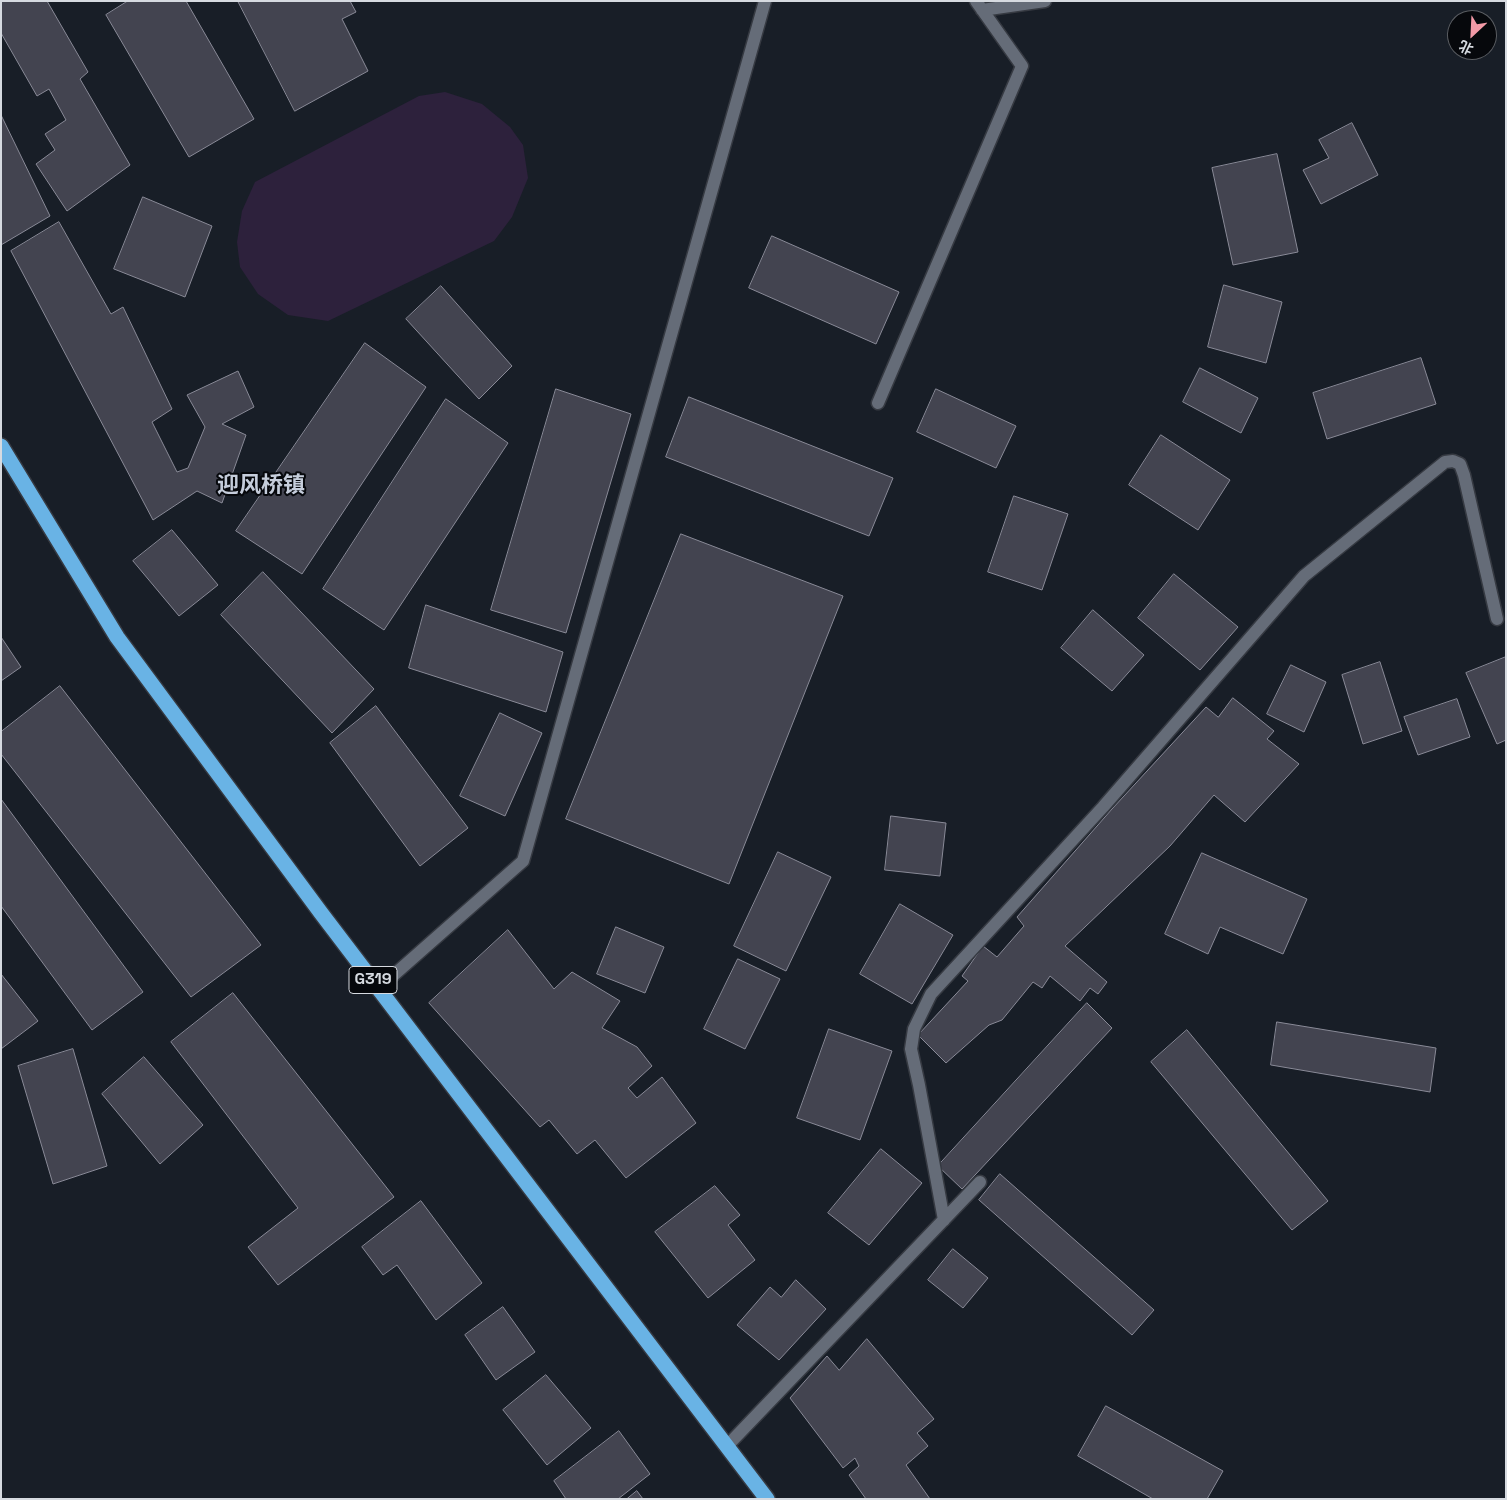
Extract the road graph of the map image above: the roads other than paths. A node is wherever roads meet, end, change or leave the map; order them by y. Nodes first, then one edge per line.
1 (765, 1) edge
2 (1045, 1) edge
3 (979, 5) edge
4 (878, 403) dead end
5 (1, 446) edge
6 (1497, 619) dead end
7 (379, 988) junction
8 (980, 1182) dead end
9 (944, 1220) junction
10 (727, 1446) junction
11 (767, 1499) edge

1 - 7 street
2 - 3 street
3 - 4 street
5 - 7 highway, G319
6 - 9 street
7 - 10 highway, G319
8 - 9 street
9 - 10 street
10 - 11 highway, G319

